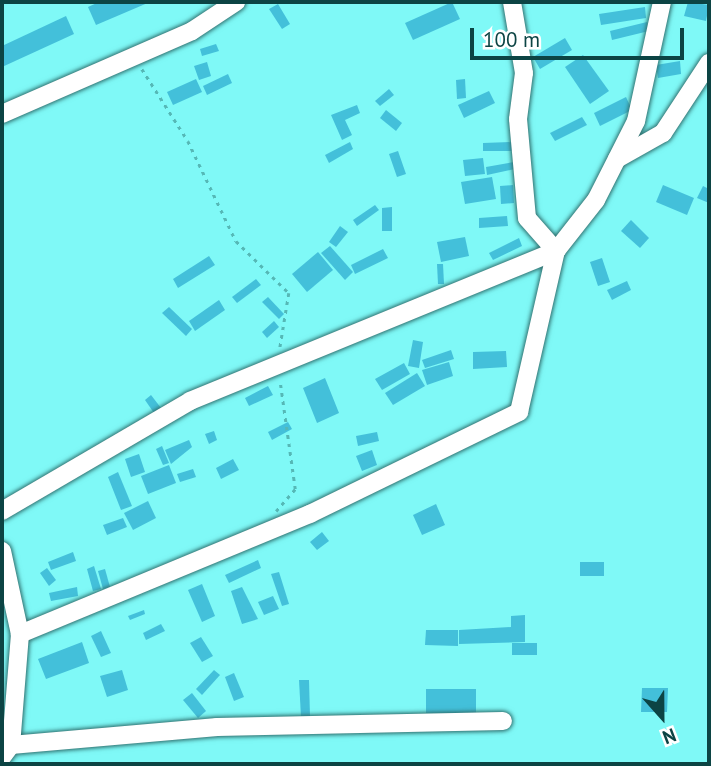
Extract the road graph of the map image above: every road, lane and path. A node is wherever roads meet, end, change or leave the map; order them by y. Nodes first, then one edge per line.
1 (236, 2) edge
2 (512, 2) edge
3 (662, 2) edge
4 (133, 54) junction
5 (709, 63) edge
6 (2, 114) edge
7 (617, 159) junction
8 (556, 251) junction
9 (278, 365) junction
10 (2, 511) edge
11 (270, 518) dead end
12 (2, 551) edge
13 (20, 635) junction
14 (503, 721) dead end
15 (6, 750) edge

1 - 4 street
2 - 8 street
3 - 7 street
4 - 6 street
4 - 9 path
5 - 7 street
7 - 8 street
8 - 9 street
8 - 13 street
9 - 10 street
9 - 11 path
12 - 13 street
13 - 15 street
14 - 15 street

